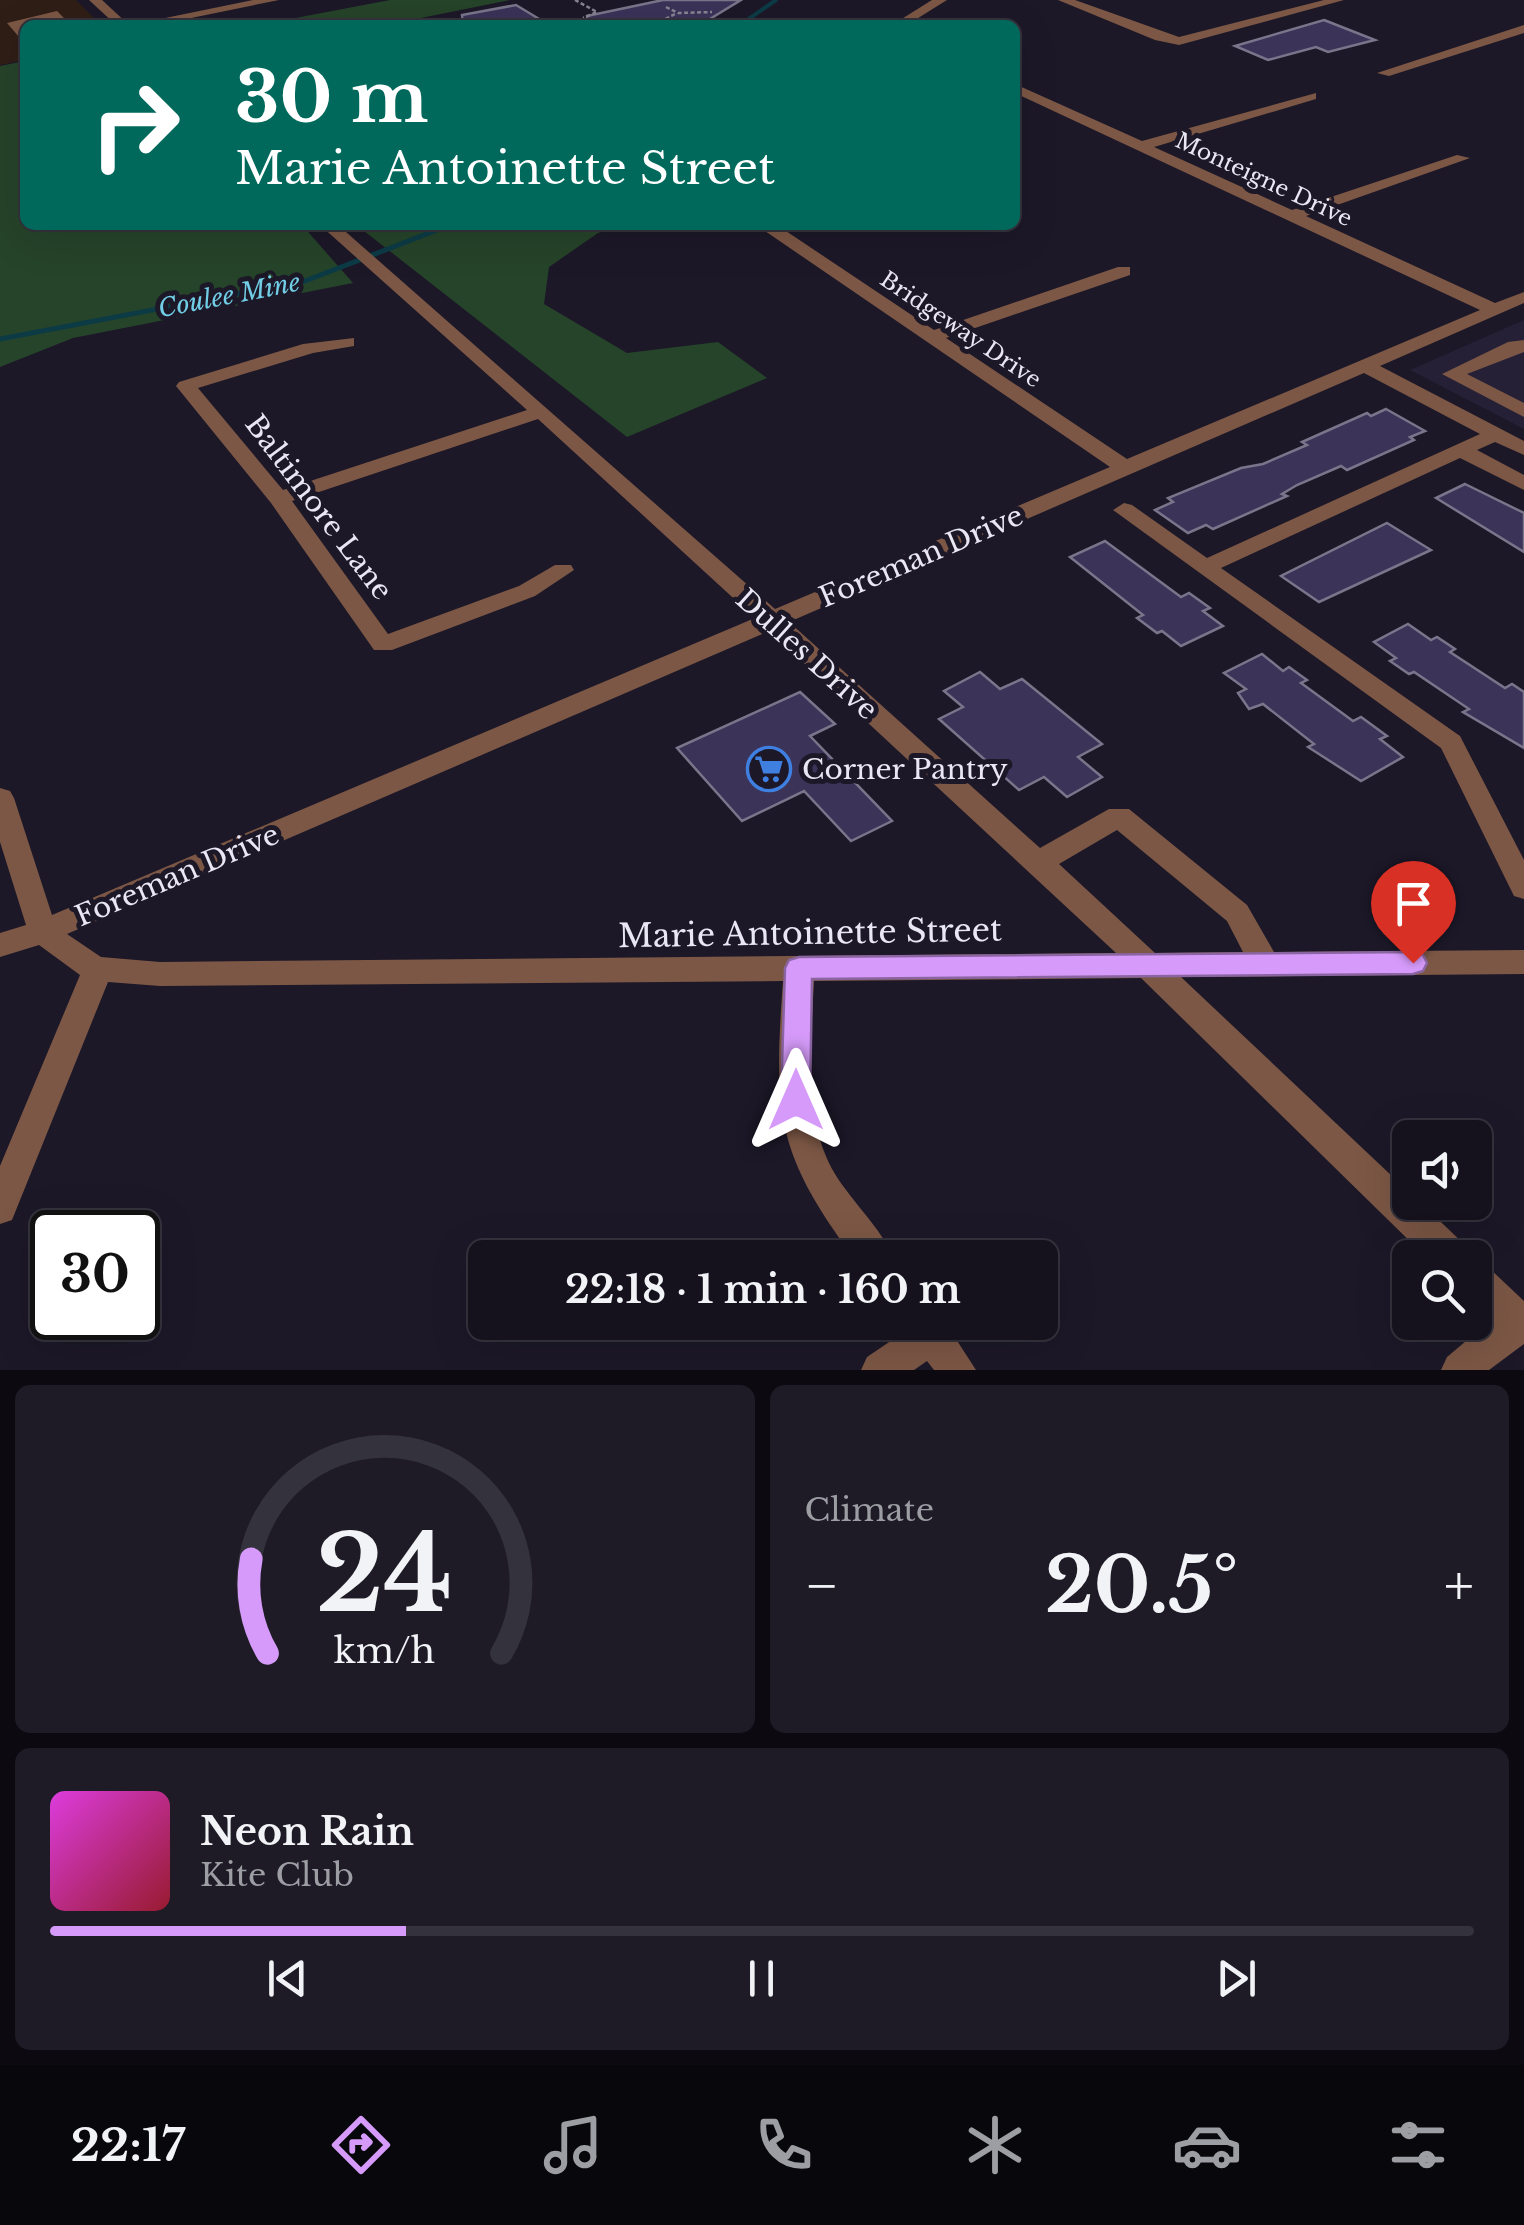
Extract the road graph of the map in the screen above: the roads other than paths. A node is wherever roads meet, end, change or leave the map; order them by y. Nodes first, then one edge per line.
1 (95, 0) edge
2 (273, 0) edge
3 (941, 0) edge
4 (1064, 0) edge
5 (1276, 0) edge
6 (1338, 0) edge
7 (55, 3) dead end
8 (1303, 10) junction
9 (0, 13) edge
10 (29, 20) edge
11 (61, 20) edge
12 (117, 20) edge
13 (164, 20) edge
14 (907, 20) edge
15 (1524, 30) edge
16 (1384, 72) dead end
17 (1020, 90) edge
18 (1310, 96) dead end
19 (1141, 146) junction
20 (1462, 158) dead end
21 (1291, 216) junction
22 (333, 230) edge
23 (780, 230) edge
24 (1124, 271) dead end
25 (1524, 298) edge
26 (1495, 310) junction
27 (934, 336) junction
28 (347, 342) dead end
29 (1524, 346) edge
30 (1365, 366) junction
31 (1524, 411) edge
32 (540, 412) junction
33 (1514, 440) edge
34 (1461, 450) junction
35 (1126, 468) junction
36 (1524, 484) edge
37 (279, 498) junction
38 (1124, 510) dead end
39 (1205, 567) junction
40 (562, 570) dead end
41 (770, 621) junction
42 (0, 798) edge
43 (1038, 862) junction
44 (1524, 888) edge
45 (42, 932) junction
46 (0, 945) edge
47 (1524, 962) edge
48 (1265, 964) junction
49 (1149, 965) junction
50 (98, 968) junction
51 (799, 968) junction
52 (0, 1208) edge
53 (863, 1240) edge
54 (1434, 1240) edge
55 (1492, 1296) edge
56 (1521, 1324) edge
57 (914, 1340) edge
58 (935, 1340) edge
59 (880, 1370) edge
60 (957, 1370) edge
61 (1460, 1370) edge

1 - 12 street
2 - 13 street
3 - 14 street
4 - 8 street
5 - 8 street
6 - 8 street
7 - 9 street
10 - 11 street
15 - 16 street
17 - 19 street, Monteigne Drive
18 - 19 street
19 - 21 street, Monteigne Drive
20 - 21 street
21 - 26 street, Monteigne Drive
22 - 32 street, Dulles Drive
23 - 27 street, Bridgeway Drive
24 - 27 street
25 - 26 street, Foreman Drive
26 - 30 street, Foreman Drive
27 - 35 street, Bridgeway Drive
28 - 37 street, Baltimore Lane
29 - 31 street
30 - 33 street
30 - 35 street, Foreman Drive
32 - 37 street
32 - 41 street, Dulles Drive
33 - 34 street
34 - 36 street
34 - 39 street
35 - 41 street, Foreman Drive
37 - 40 street, Baltimore Lane
38 - 39 street
39 - 44 street
41 - 43 street, Dulles Drive
41 - 45 street, Foreman Drive
42 - 45 street
43 - 48 street
43 - 49 street, Dulles Drive
45 - 46 street, Foreman Drive
45 - 50 street, Foreman Drive
47 - 48 street, Marie Antoinette Street
48 - 49 street, Marie Antoinette Street
49 - 51 street, Marie Antoinette Street
49 - 54 street, Dulles Drive
50 - 51 street, Marie Antoinette Street
50 - 52 street
51 - 53 street
55 - 56 street
56 - 61 street
57 - 59 street
58 - 60 street

